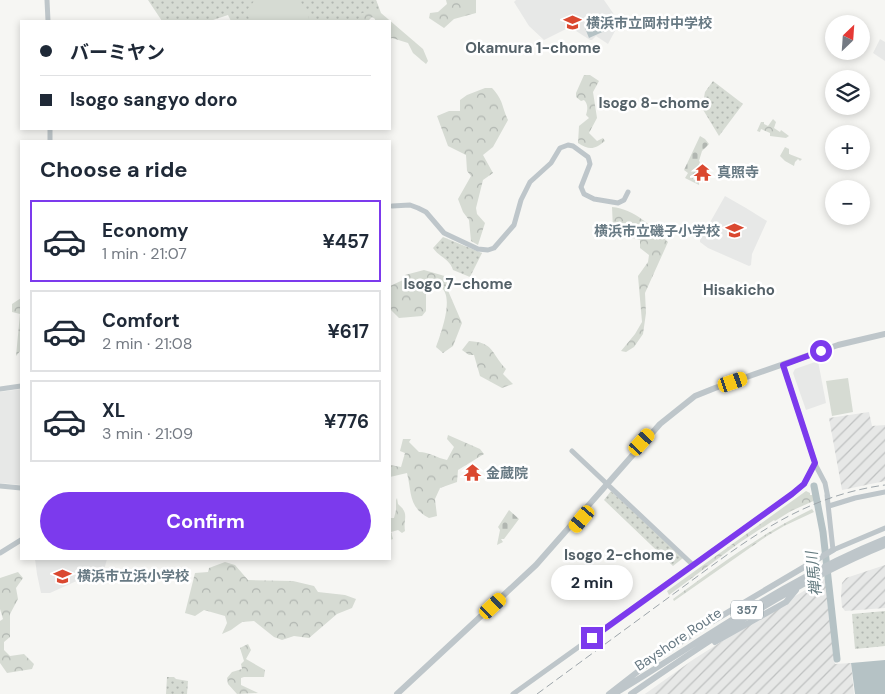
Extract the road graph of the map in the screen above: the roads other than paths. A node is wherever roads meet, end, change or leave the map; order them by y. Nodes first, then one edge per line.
1 (47, 0) edge
2 (48, 20) edge
3 (628, 192) dead end
4 (392, 206) dead end
5 (885, 334) edge
6 (783, 365) junction
7 (20, 386) edge
8 (0, 390) edge
9 (572, 451) dead end
10 (815, 463) junction
11 (609, 485) junction
12 (0, 486) edge
13 (20, 488) edge
14 (885, 492) edge
15 (827, 495) junction
16 (829, 506) junction
17 (830, 518) junction
18 (885, 528) edge
19 (885, 538) edge
20 (20, 541) edge
21 (885, 544) edge
22 (833, 550) junction
23 (0, 553) edge
24 (814, 561) junction
25 (693, 565) junction
26 (752, 597) junction
27 (765, 613) junction
28 (398, 694) edge
29 (404, 694) edge
30 (514, 694) edge
31 (614, 694) edge
32 (633, 694) edge
33 (639, 694) edge

1 - 2 street
3 - 4 street
5 - 6 highway
6 - 10 street
6 - 11 highway
7 - 8 street
9 - 11 street
10 - 15 street
10 - 25 street
11 - 25 street
11 - 28 highway
11 - 29 highway
12 - 13 street
14 - 16 street
15 - 16 street
15 - 17 street
16 - 17 street
17 - 22 street
18 - 22 street
19 - 31 highway, Bayshore Route
20 - 23 street
21 - 32 highway, Bayshore Route
22 - 24 highway, 357
24 - 26 highway, 357
24 - 27 highway, 357
25 - 30 street
26 - 27 highway, 357
26 - 31 highway, 357
27 - 33 highway, 357

